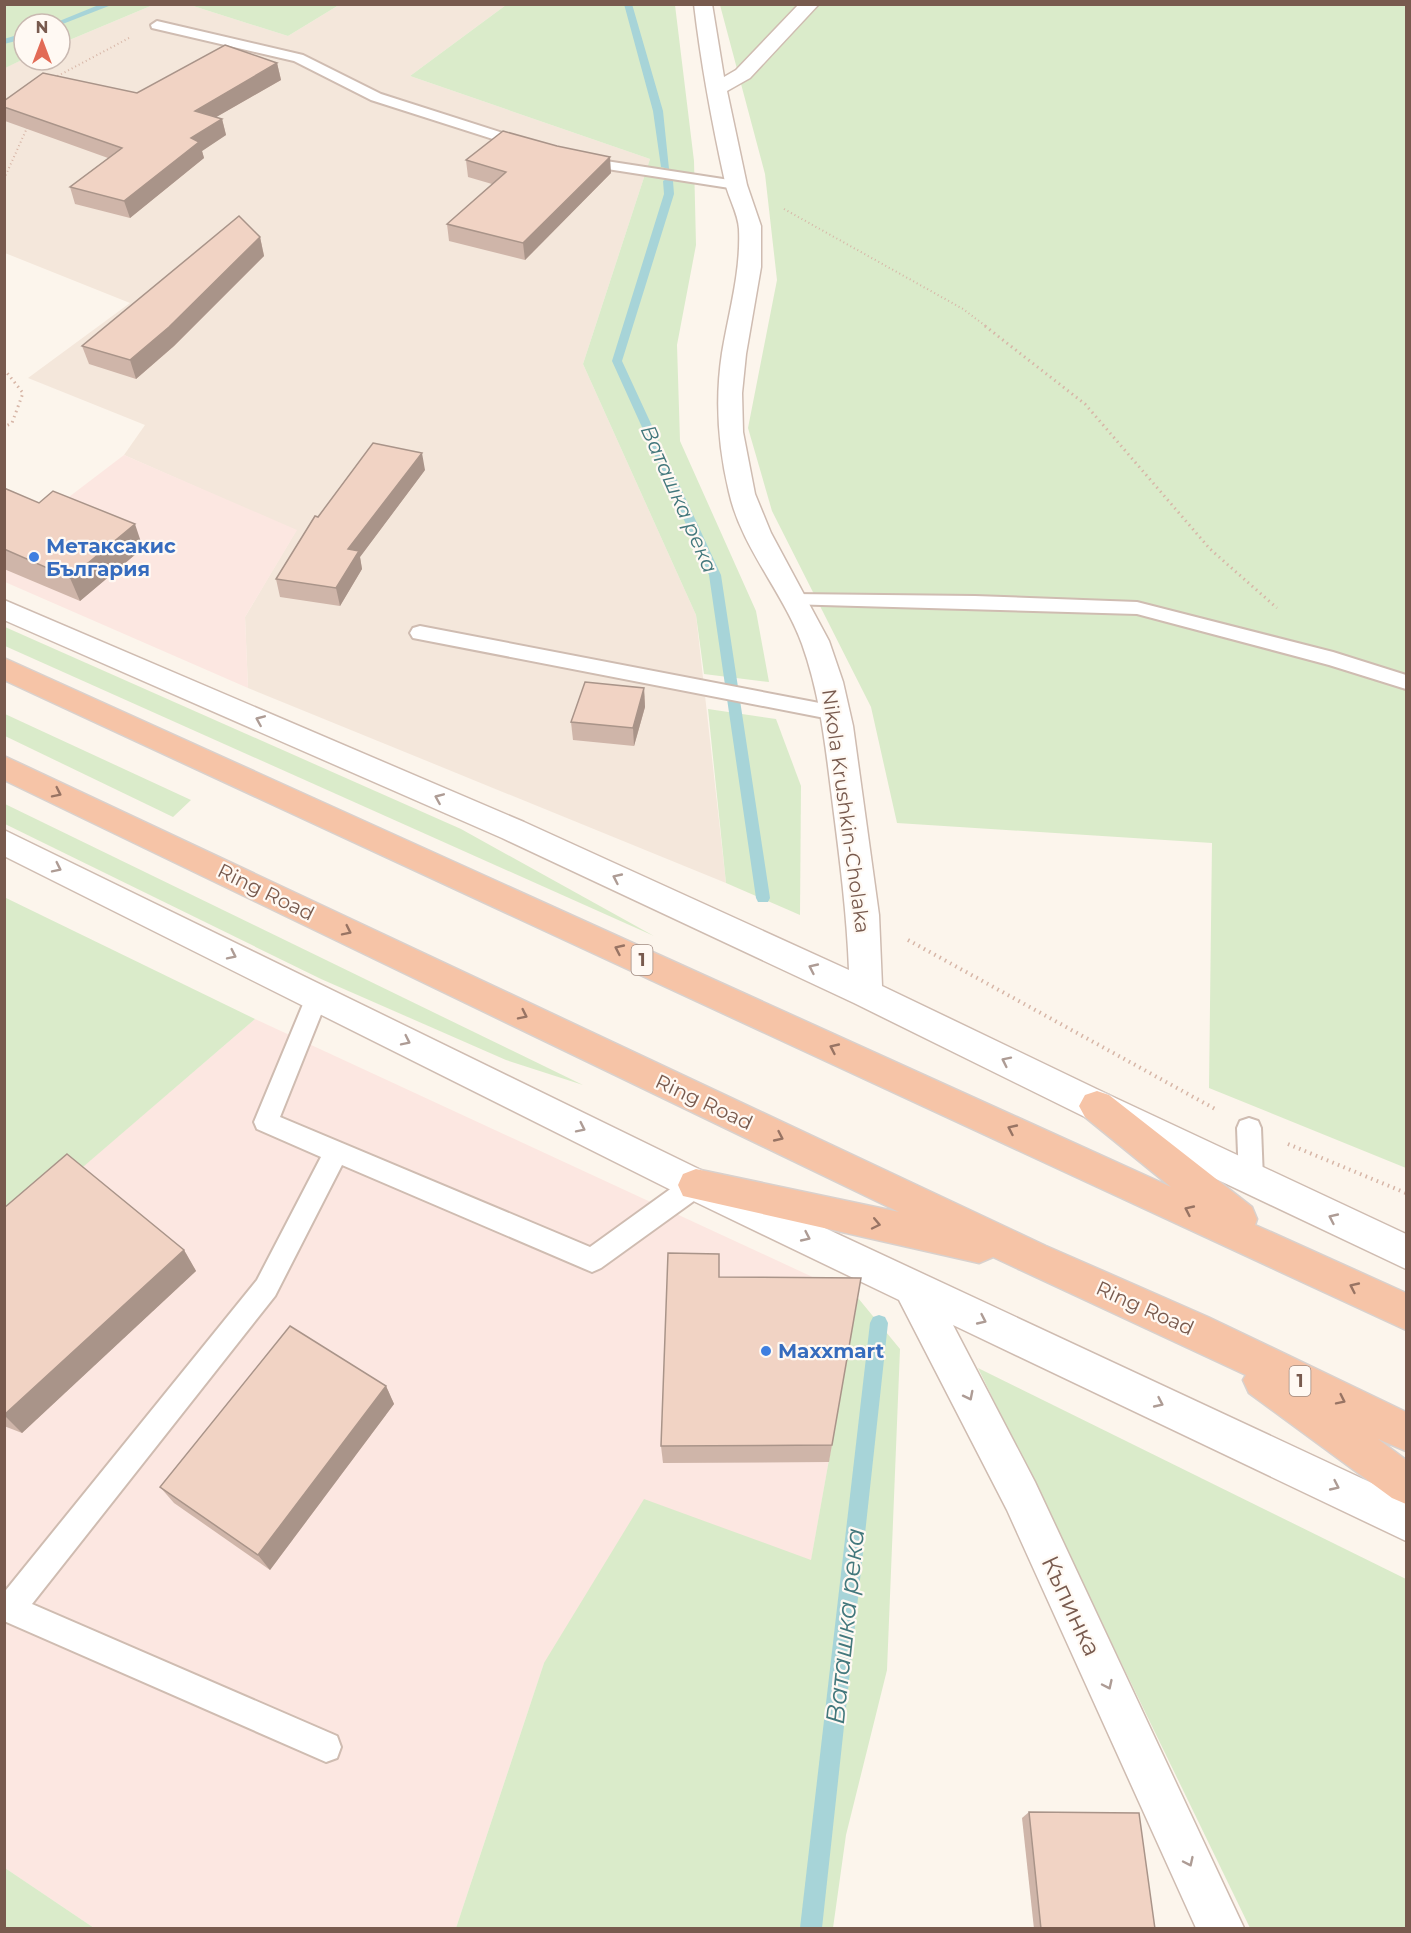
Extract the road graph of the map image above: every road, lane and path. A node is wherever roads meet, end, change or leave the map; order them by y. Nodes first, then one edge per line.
1 (703, 4) edge
2 (810, 4) edge
3 (157, 25) joint
4 (55, 78) edge
5 (717, 89) junction
6 (4, 98) edge
7 (13, 100) edge
8 (22, 119) edge
9 (542, 150) edge
10 (564, 157) edge
11 (4, 179) edge
12 (736, 185) junction
13 (4, 369) edge
14 (4, 427) edge
15 (793, 600) junction
16 (4, 609) edge
17 (1281, 612) dead end
18 (420, 633) dead end
19 (4, 668) edge
20 (1407, 682) edge
21 (835, 712) junction
22 (4, 767) edge
23 (4, 842) edge
24 (863, 915) junction
25 (866, 993) junction
26 (317, 997) junction
27 (1096, 1106) junction
28 (1249, 1128) junction
29 (336, 1152) junction
30 (1251, 1179) junction
31 (696, 1185) junction
32 (1407, 1193) edge
33 (1280, 1252) junction
34 (1407, 1252) edge
35 (1033, 1258) junction
36 (914, 1288) junction
37 (1407, 1312) edge
38 (1194, 1330) junction
39 (1407, 1432) edge
40 (1407, 1484) edge
41 (1407, 1520) edge
42 (7, 1607) edge
43 (326, 1747) dead end
44 (1220, 1929) edge

1 - 5 street, Nikola Krushkin-Cholaka
2 - 5 street
3 - 4 path
3 - 9 lane
5 - 12 street, Nikola Krushkin-Cholaka
6 - 7 path
8 - 11 path
10 - 12 lane
12 - 15 street, Nikola Krushkin-Cholaka
12 - 17 path
13 - 14 path
15 - 20 lane
15 - 21 street, Nikola Krushkin-Cholaka
25 -> 16 street
18 - 21 lane
33 -> 19 highway, 1
21 - 24 street, Nikola Krushkin-Cholaka
22 -> 35 highway, Ring Road / 1
23 -> 26 street
24 - 25 street, Nikola Krushkin-Cholaka
24 - 28 path
27 -> 25 street
26 - 29 lane
26 -> 31 street
27 - 30 street
27 - 33 highway
28 - 30 lane
28 - 32 path
29 - 31 lane
29 - 42 lane
34 -> 30 street
31 -> 35 highway
31 -> 36 street
37 -> 33 highway, 1
35 - 38 highway, Ring Road / 1
36 -> 41 street
36 -> 44 street, Къпинка
38 -> 39 highway, Ring Road / 1
38 - 40 highway
42 - 43 lane

